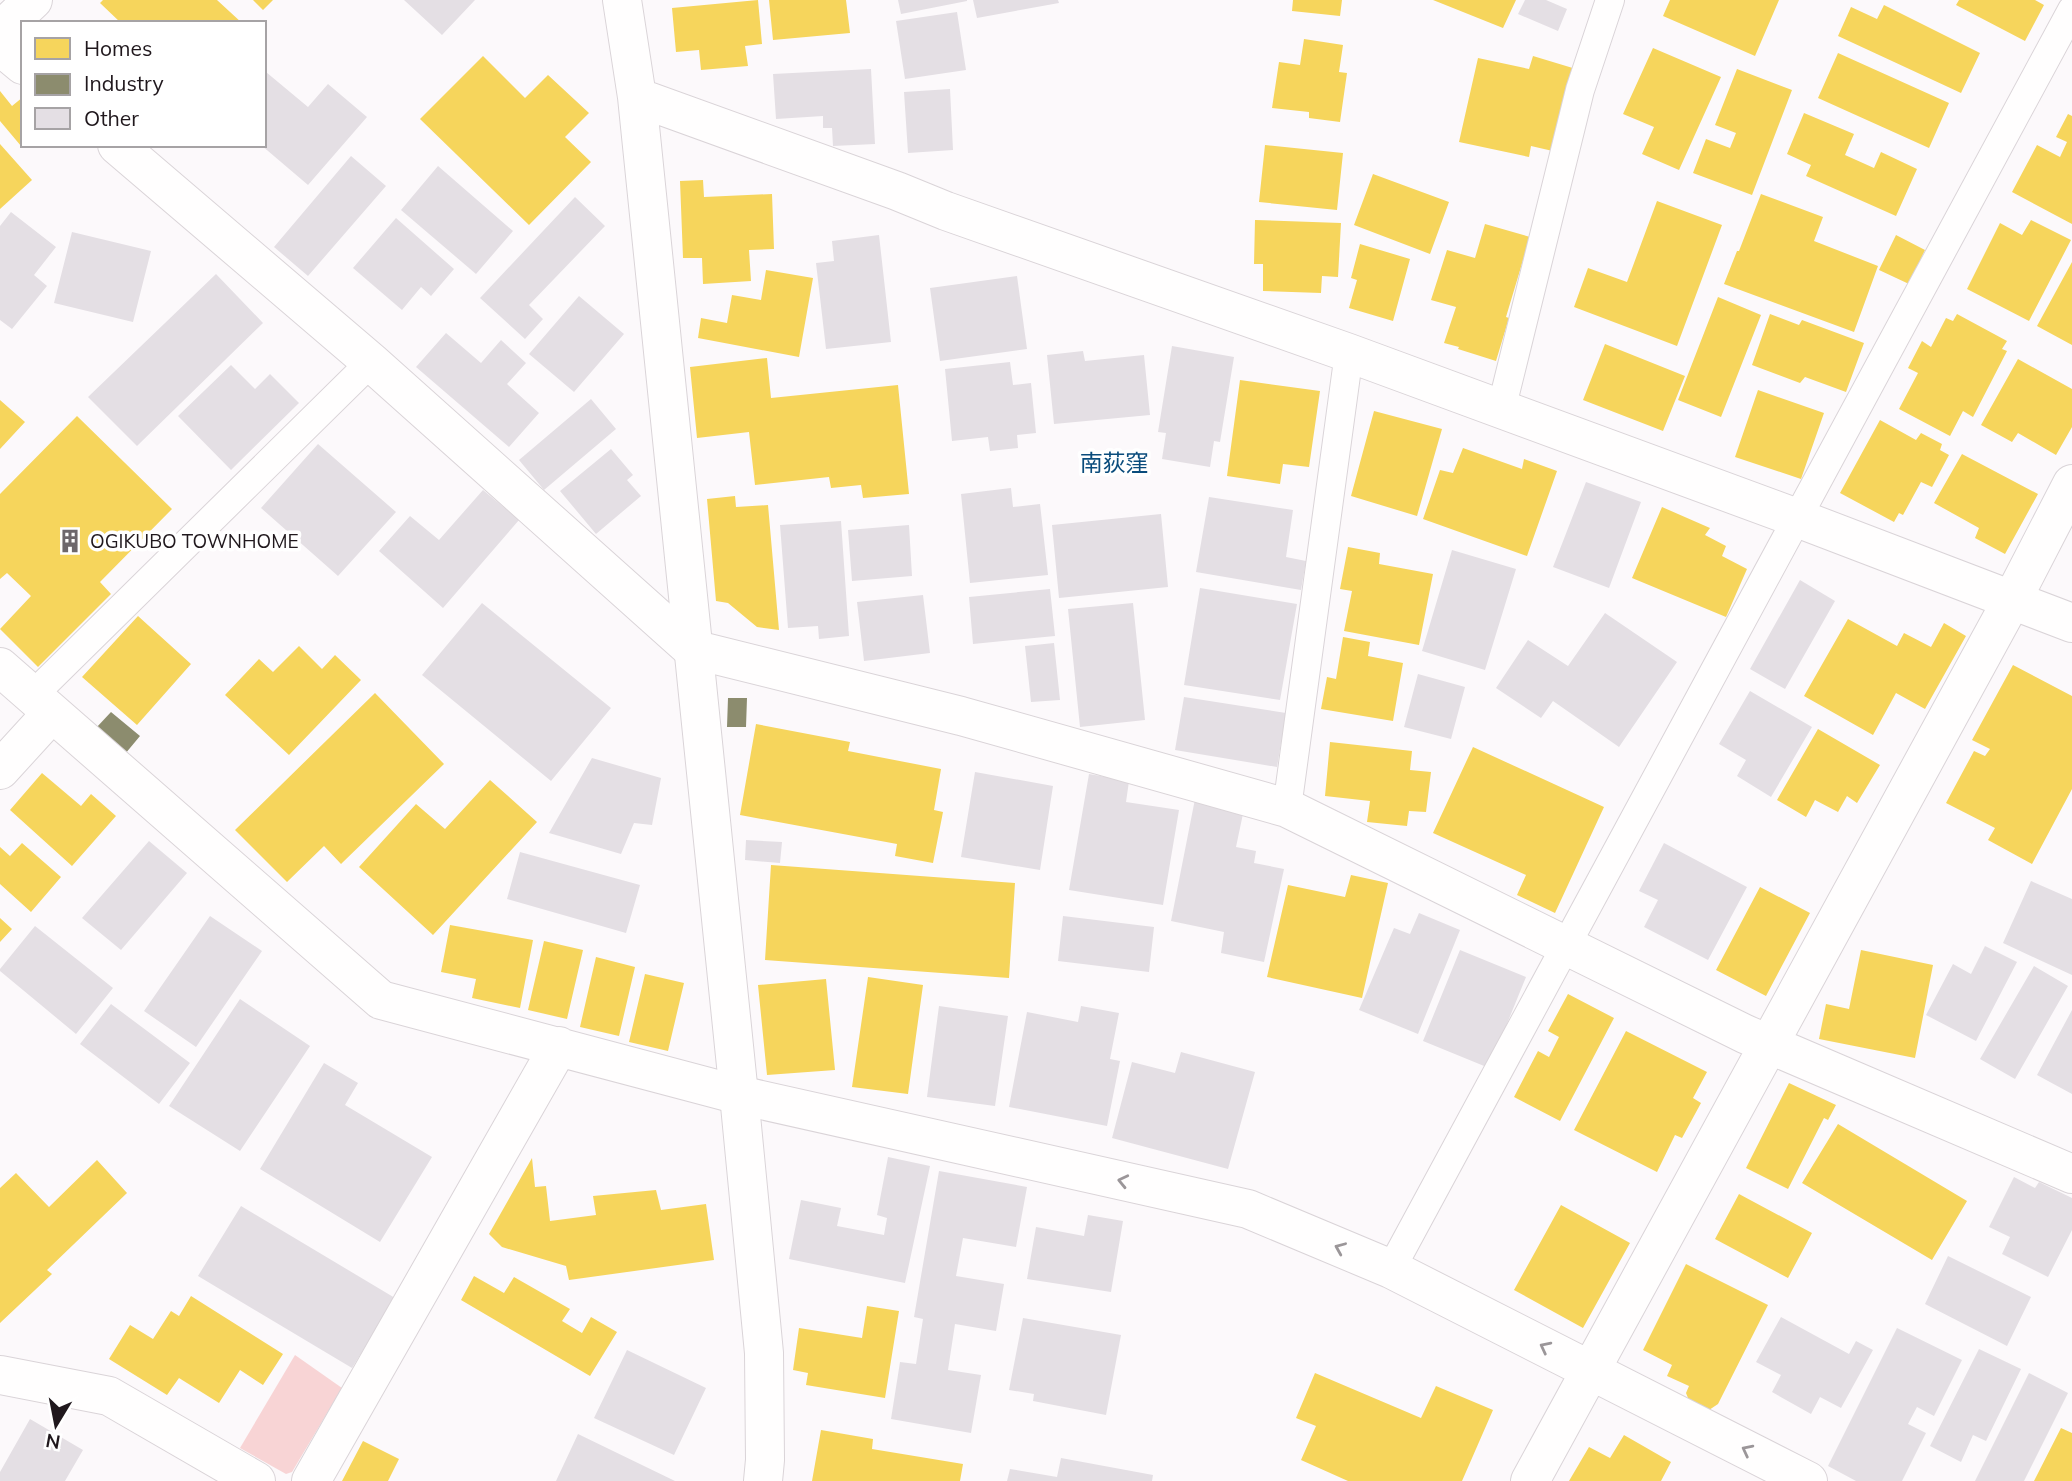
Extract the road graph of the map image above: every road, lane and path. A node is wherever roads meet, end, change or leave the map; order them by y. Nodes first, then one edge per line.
1 (33, 0) edge
2 (622, 0) edge
3 (1610, 0) edge
4 (2072, 10) edge
5 (0, 31) edge
6 (0, 46) edge
7 (21, 63) edge
8 (637, 97) junction
9 (119, 147) edge
10 (1349, 353) junction
11 (371, 362) junction
12 (1501, 411) junction
13 (2072, 484) edge
14 (1797, 518) junction
15 (2012, 600) junction
16 (2072, 623) edge
17 (692, 649) junction
18 (0, 667) edge
19 (43, 704) junction
20 (0, 770) edge
21 (1287, 808) junction
22 (1565, 944) junction
23 (1770, 1045) junction
24 (559, 1046) junction
25 (740, 1095) junction
26 (2072, 1174) edge
27 (1391, 1269) junction
28 (1591, 1370) junction
29 (0, 1375) edge
30 (256, 1481) edge
31 (311, 1481) edge
32 (763, 1481) edge
33 (1530, 1481) edge
34 (1808, 1481) edge

1 - 5 street
2 - 8 street
3 - 12 lane
4 - 14 lane
6 - 7 street
8 - 10 street
8 - 17 street
9 - 11 street
10 - 12 street
10 - 21 lane
11 - 17 street
11 - 19 lane
12 - 14 street
13 - 15 street
14 - 15 street
14 - 22 lane
15 - 16 street
15 - 23 street
17 - 21 street
17 - 25 street
18 - 19 street
19 - 20 street
19 - 24 street
21 - 22 street
22 - 23 street
22 - 27 lane
23 - 26 street
23 - 28 street
24 - 25 street
24 - 31 street
27 -> 25 street
25 - 32 street
28 -> 27 street
28 - 33 street
34 -> 28 street
29 - 30 street

